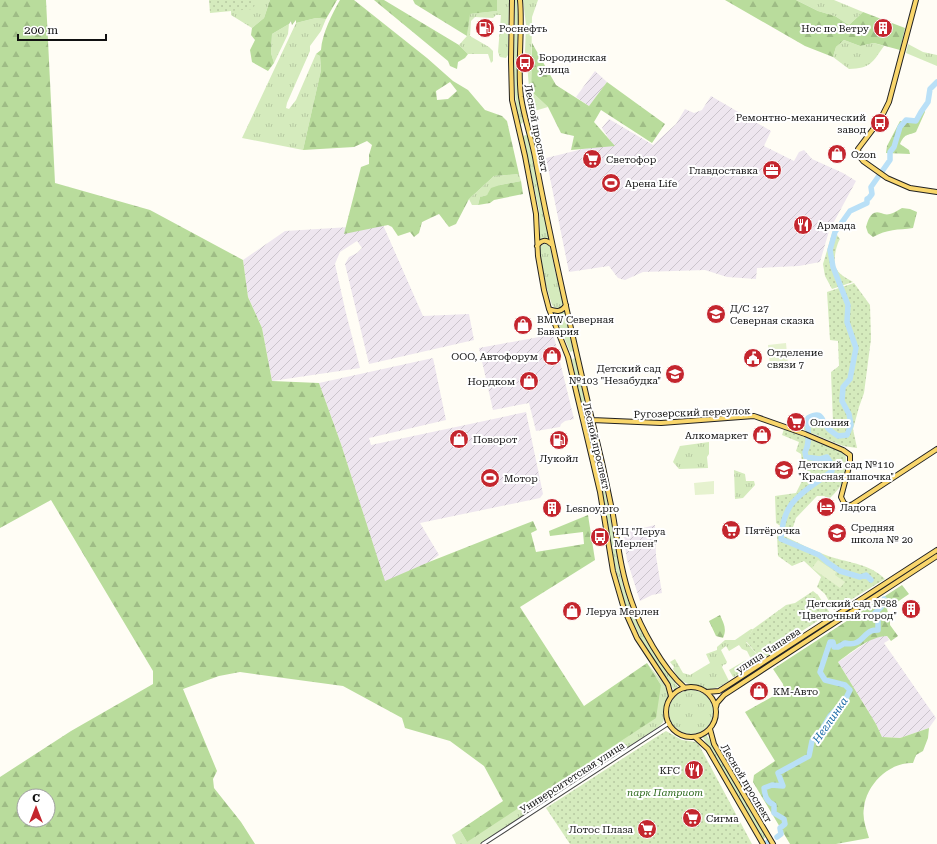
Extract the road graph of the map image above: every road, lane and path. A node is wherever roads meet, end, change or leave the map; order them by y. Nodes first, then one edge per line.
1 (512, 0) edge
2 (520, 0) edge
3 (916, 0) edge
4 (527, 124) junction
5 (518, 126) junction
6 (529, 134) junction
7 (520, 136) junction
8 (937, 192) edge
9 (552, 244) junction
10 (537, 246) junction
11 (566, 305) junction
12 (549, 310) junction
13 (577, 354) junction
14 (568, 357) junction
15 (592, 420) junction
16 (937, 449) edge
17 (601, 460) junction
18 (593, 462) junction
19 (937, 550) edge
20 (937, 556) edge
21 (633, 606) junction
22 (624, 609) junction
23 (635, 612) junction
24 (627, 616) junction
25 (685, 688) junction
26 (706, 692) junction
27 (671, 696) junction
28 (716, 707) junction
29 (668, 724) junction
30 (710, 729) junction
31 (695, 737) junction
32 (483, 844) edge
33 (763, 844) edge
34 (773, 844) edge

1 - 5 main road, Лесной проспект
2 - 4 main road, Лесной проспект
3 - 8 main road
4 - 5 main road
4 - 6 main road, Лесной проспект
5 - 7 main road, Лесной проспект
6 - 7 main road
6 - 9 main road, Лесной проспект
7 - 10 main road, Лесной проспект
9 - 10 main road
9 - 11 main road, Лесной проспект
10 - 12 main road, Лесной проспект
11 - 12 main road
11 - 13 main road, Лесной проспект
12 - 14 main road, Лесной проспект
13 - 14 main road
13 - 15 main road, Лесной проспект
14 - 18 main road, Лесной проспект
15 - 16 main road, Ругозерский переулок
15 - 17 main road, Лесной проспект
17 - 18 main road
17 - 21 main road, Лесной проспект
18 - 22 main road, Лесной проспект
19 - 26 main road, улица Чапаева
20 - 28 main road, улица Чапаева
21 - 22 main road
21 - 23 main road, Лесной проспект
22 - 24 main road, Лесной проспект
23 - 24 main road
23 - 25 main road, Лесной проспект
24 - 27 main road, Лесной проспект
25 - 26 main road
25 - 27 main road
26 - 28 main road
27 - 29 main road
28 - 30 main road
29 - 31 main road
29 - 32 street, Университетская улица
30 - 31 main road
30 - 34 main road, Лесной проспект
31 - 33 main road, Лесной проспект

